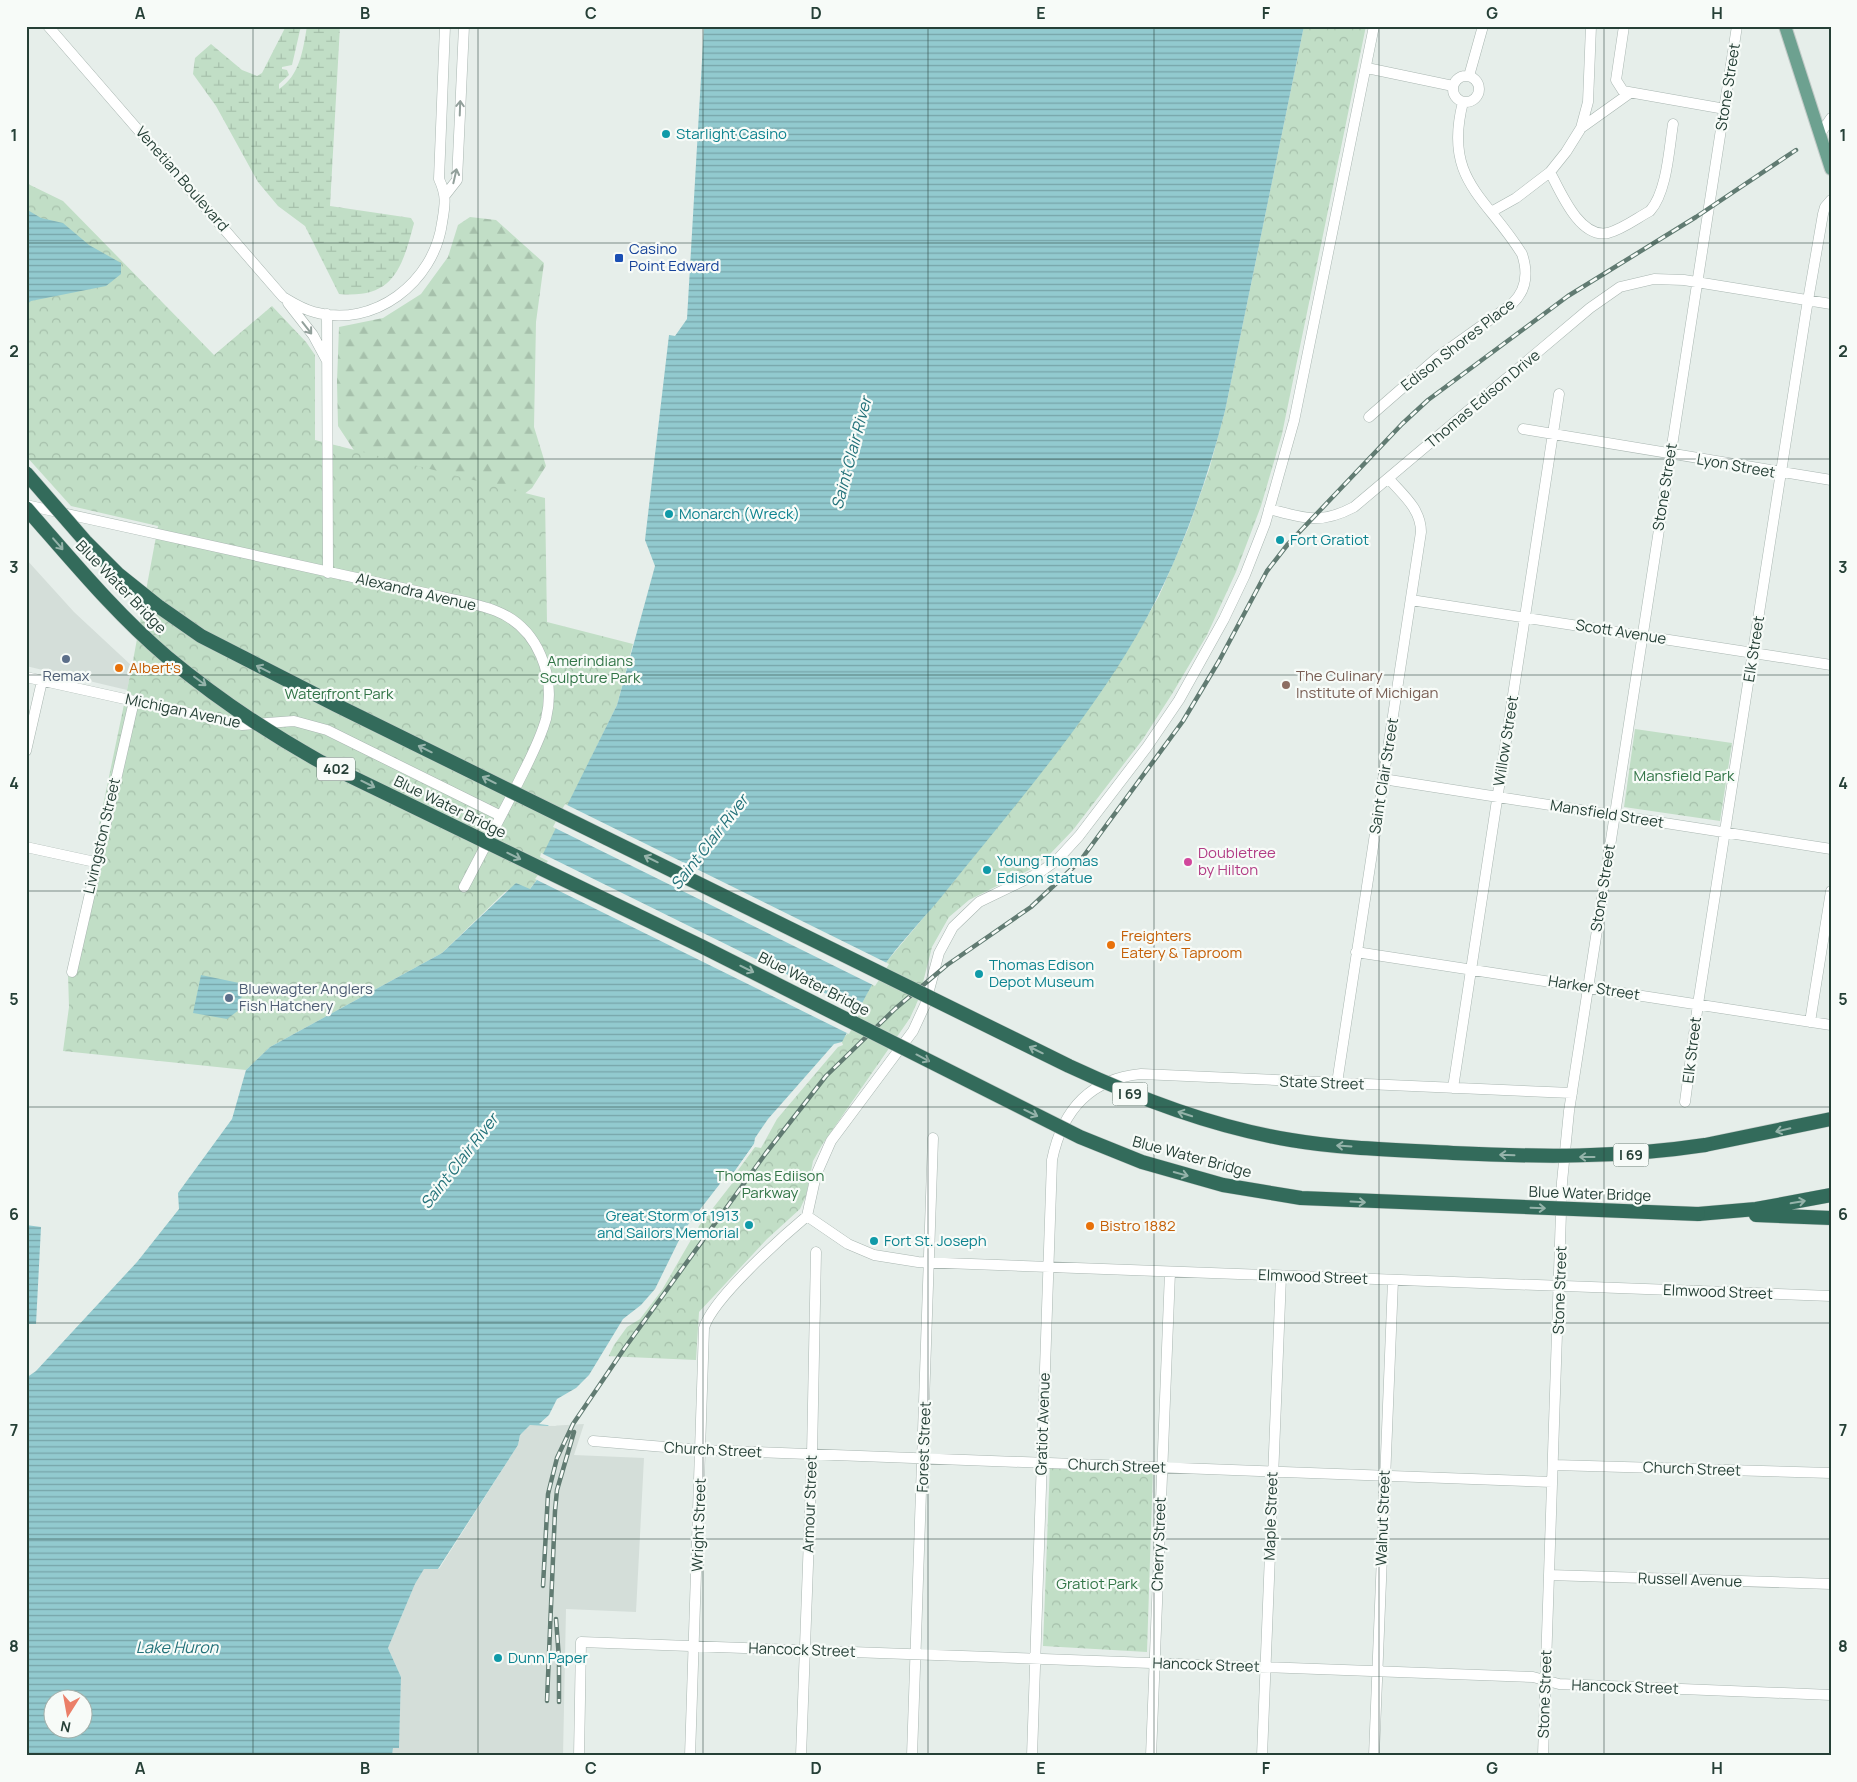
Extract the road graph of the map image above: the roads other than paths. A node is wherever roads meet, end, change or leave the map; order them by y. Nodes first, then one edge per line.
1 (48, 26) edge
2 (446, 26) edge
3 (464, 26) edge
4 (1374, 26) edge
5 (1482, 26) edge
6 (1591, 26) edge
7 (1624, 26) edge
8 (1737, 26) edge
9 (1785, 26) edge
10 (1366, 68) junction
11 (1469, 76) junction
12 (1453, 86) junction
13 (1630, 93) junction
14 (1462, 102) junction
15 (1725, 109) junction
16 (1831, 118) edge
17 (1673, 124) dead end
18 (1581, 128) junction
19 (1825, 132) edge
20 (1831, 169) edge
21 (1550, 172) junction
22 (446, 194) junction
23 (1831, 200) edge
24 (1491, 212) junction
25 (1697, 282) junction
26 (283, 297) junction
27 (1808, 301) junction
28 (1831, 304) edge
29 (327, 314) junction
30 (327, 362) junction
31 (1559, 394) dead end
32 (1369, 417) dead end
33 (1523, 429) dead end
34 (1551, 434) junction
35 (1670, 454) junction
36 (26, 473) edge
37 (1781, 473) junction
38 (1389, 479) junction
39 (1831, 480) edge
40 (26, 506) edge
41 (1270, 509) junction
42 (328, 573) junction
43 (1411, 600) junction
44 (1526, 618) junction
45 (1642, 636) junction
46 (1754, 653) junction
47 (1831, 665) edge
48 (26, 677) edge
49 (42, 681) junction
50 (134, 701) junction
51 (26, 751) edge
52 (1383, 780) junction
53 (1496, 797) junction
54 (1615, 815) junction
55 (501, 816) junction
56 (1726, 832) junction
57 (26, 847) edge
58 (1831, 849) edge
59 (95, 862) junction
60 (464, 887) dead end
61 (1831, 890) edge
62 (1356, 952) junction
63 (1470, 969) junction
64 (72, 972) dead end
65 (1588, 987) junction
66 (1698, 1004) junction
67 (1810, 1022) junction
68 (1831, 1025) edge
69 (1336, 1083) junction
70 (1453, 1088) junction
71 (1572, 1093) junction
72 (1080, 1100) joint
73 (1685, 1102) dead end
74 (1831, 1119) edge
75 (933, 1138) dead end
76 (1831, 1195) edge
77 (1698, 1214) junction
78 (807, 1216) junction
79 (1831, 1218) edge
80 (816, 1252) dead end
81 (930, 1262) junction
82 (1049, 1267) junction
83 (1170, 1272) junction
84 (1281, 1276) junction
85 (1393, 1280) junction
86 (1560, 1287) junction
87 (1831, 1296) edge
88 (593, 1441) dead end
89 (701, 1450) junction
90 (812, 1455) junction
91 (923, 1458) junction
92 (1042, 1463) junction
93 (1554, 1465) junction
94 (1162, 1467) junction
95 (1273, 1472) junction
96 (1831, 1474) edge
97 (1385, 1476) junction
98 (1552, 1482) junction
99 (1549, 1575) junction
100 (1831, 1584) edge
101 (695, 1646) junction
102 (805, 1649) junction
103 (916, 1654) junction
104 (1036, 1659) junction
105 (1154, 1663) junction
106 (1265, 1667) junction
107 (1377, 1672) junction
108 (1544, 1680) junction
109 (1831, 1695) edge
110 (578, 1756) edge
111 (690, 1756) edge
112 (801, 1756) edge
113 (912, 1756) edge
114 (1032, 1756) edge
115 (1150, 1756) edge
116 (1262, 1756) edge
117 (1374, 1756) edge
118 (1543, 1756) edge

1 - 26 street, Venetian Boulevard
2 - 22 street, Venetian Boulevard
22 -> 3 street, Venetian Boulevard
4 - 10 street
5 - 11 street
6 - 18 street
7 - 13 street
8 - 15 street, Stone Street
9 - 19 main road
10 - 12 street
10 - 41 street
11 - 12 street
11 - 14 street
12 - 14 street
13 - 15 street
13 - 18 street
14 - 24 street, Edison Shores Place
15 - 25 street, Stone Street
16 - 19 street
17 - 21 street
18 - 21 street
19 - 20 main road
21 - 24 street
22 - 29 street, Venetian Boulevard
23 - 27 street, Elk Street
24 - 32 street, Edison Shores Place
25 - 27 street, Thomas Edison Drive
25 - 35 street, Stone Street
25 - 38 street, Thomas Edison Drive
26 - 29 street, Venetian Boulevard
26 -> 30 street
27 - 28 street, Thomas Edison Drive
27 - 37 street, Elk Street
29 - 30 street
30 - 42 street
31 - 34 street, Willow Street
33 - 34 street, Lyon Street
34 - 35 street, Lyon Street
34 - 44 street, Willow Street
35 - 37 street, Lyon Street
35 - 45 street, Stone Street
74 -> 36 highway, Blue Water Bridge / I 69, bridge
37 - 39 street, Lyon Street
37 - 46 street, Elk Street
38 - 41 street, Thomas Edison Drive
38 - 43 street, Saint Clair Street
40 - 42 street, Alexandra Avenue
40 -> 77 highway, Blue Water Bridge / 402, bridge
41 - 78 street
42 - 55 street, Alexandra Avenue
43 - 44 street, Scott Avenue
43 - 52 street, Saint Clair Street
44 - 45 street, Scott Avenue
44 - 53 street, Willow Street
45 - 46 street, Scott Avenue
45 - 54 street, Stone Street
46 - 47 street, Scott Avenue
46 - 56 street, Elk Street
48 - 49 street, Michigan Avenue
49 - 50 street, Michigan Avenue
49 - 51 street
50 - 55 street, Michigan Avenue
50 - 59 street, Livingston Street
52 - 53 street, Mansfield Street
52 - 62 street, Saint Clair Street
53 - 54 street, Mansfield Street
53 - 63 street, Willow Street
54 - 56 street, Mansfield Street
54 - 65 street, Stone Street
55 - 60 street, Alexandra Avenue
56 - 58 street, Mansfield Street
56 - 66 street, Elk Street
57 - 59 street
59 - 64 street, Livingston Street
61 - 67 street
62 - 63 street, Harker Street
62 - 69 street, Saint Clair Street
63 - 65 street, Harker Street
63 - 70 street, Willow Street
65 - 66 street, Harker Street
65 - 71 street, Stone Street
66 - 67 street, Harker Street
66 - 73 street, Elk Street
67 - 68 street, Harker Street
69 - 70 street, State Street
69 - 72 street, State Street
70 - 71 street, State Street
71 - 86 street, Stone Street
72 - 82 street, Gratiot Avenue
75 - 81 street, Forest Street
77 -> 76 highway
77 - 79 highway
78 - 81 street, Elmwood Street
78 - 89 street, Wright Street
80 - 90 street, Armour Street
81 - 82 street, Elmwood Street
81 - 91 street, Forest Street
82 - 83 street, Elmwood Street
82 - 92 street, Gratiot Avenue
83 - 84 street, Elmwood Street
83 - 94 street, Cherry Street
84 - 85 street, Elmwood Street
84 - 95 street, Maple Street
85 - 86 street, Elmwood Street
85 - 97 street, Walnut Street
86 - 87 street, Elmwood Street
86 - 93 street, Stone Street
88 - 89 street, Church Street
89 - 90 street, Church Street
89 - 101 street, Wright Street
90 - 91 street, Church Street
90 - 102 street, Armour Street
91 - 92 street, Church Street
91 - 103 street, Forest Street
92 - 94 street, Church Street
92 - 104 street, Gratiot Avenue
93 - 96 street, Church Street
93 - 98 street, Stone Street
94 - 95 street, Church Street
94 - 105 street, Cherry Street
95 - 97 street, Church Street
95 - 106 street, Maple Street
97 - 98 street, Church Street
97 - 107 street, Walnut Street
98 - 99 street, Stone Street
99 - 100 street, Russell Avenue
99 - 108 street, Stone Street
101 - 102 street, Hancock Street
101 - 110 street, Hancock Street
101 - 111 street, Wright Street
102 - 103 street, Hancock Street
102 - 112 street, Armour Street
103 - 104 street, Hancock Street
103 - 113 street, Forest Street
104 - 105 street, Hancock Street
104 - 114 street, Gratiot Avenue
105 - 106 street, Hancock Street
105 - 115 street, Cherry Street
106 - 107 street, Hancock Street
106 - 116 street, Maple Street
107 - 108 street, Hancock Street
107 - 117 street, Walnut Street
108 - 109 street, Hancock Street
108 - 118 street, Stone Street

